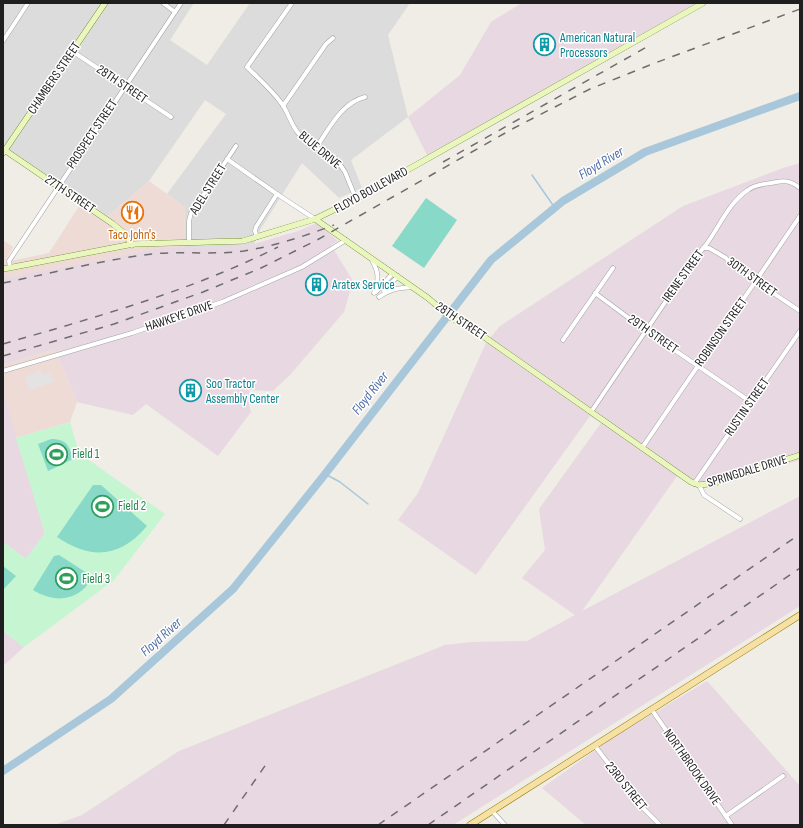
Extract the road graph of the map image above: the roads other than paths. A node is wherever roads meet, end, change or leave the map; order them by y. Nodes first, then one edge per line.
1 (28, 3) edge
2 (105, 3) edge
3 (163, 3) edge
4 (181, 3) edge
5 (292, 3) edge
6 (703, 3) edge
7 (175, 12) junction
8 (333, 38) dead end
9 (3, 41) edge
10 (72, 51) junction
11 (125, 86) junction
12 (365, 97) dead end
13 (283, 106) junction
14 (171, 117) dead end
15 (236, 146) dead end
16 (316, 148) junction
17 (4, 151) edge
18 (227, 159) junction
19 (58, 186) junction
20 (800, 188) edge
21 (277, 194) junction
22 (356, 199) junction
23 (800, 216) edge
24 (315, 219) junction
25 (257, 237) junction
26 (346, 240) junction
27 (189, 243) junction
28 (132, 245) junction
29 (703, 248) junction
30 (371, 258) junction
31 (10, 267) junction
32 (3, 268) edge
33 (613, 268) dead end
34 (395, 274) junction
35 (756, 282) junction
36 (413, 287) junction
37 (595, 293) junction
38 (800, 311) edge
39 (646, 330) junction
40 (800, 331) edge
41 (564, 340) dead end
42 (698, 366) junction
43 (3, 371) edge
44 (751, 402) junction
45 (591, 412) junction
46 (642, 448) junction
47 (800, 455) edge
48 (697, 484) junction
49 (740, 519) dead end
50 (800, 615) edge
51 (652, 710) junction
52 (595, 746) junction
53 (783, 776) dead end
54 (492, 811) junction
55 (726, 816) junction
56 (659, 824) edge
57 (470, 825) edge
58 (505, 825) edge
59 (732, 825) edge

1 - 9 street
2 - 10 main road, CHAMBERS STREET
3 - 7 street
4 - 7 street, PROSPECT STREET
5 - 13 street, BLUE DRIVE
6 - 22 main road, FLOYD BOULEVARD
7 - 11 street, PROSPECT STREET
8 - 13 street
10 - 11 street, 28TH STREET
10 - 17 main road, CHAMBERS STREET
11 - 14 street, 28TH STREET
11 - 19 street, PROSPECT STREET
12 - 16 street
13 - 16 street, BLUE DRIVE
15 - 18 street, ADEL STREET
16 - 22 street, BLUE DRIVE
17 - 19 main road, 27TH STREET
18 - 21 street, 28TH STREET
18 - 27 street, ADEL STREET
19 - 28 main road, 27TH STREET
19 - 31 street, PROSPECT STREET
20 - 29 street, IRENE STREET
21 - 24 street, 28TH STREET
21 - 25 street
22 - 24 main road, FLOYD BOULEVARD
23 - 35 street, ROBINSON STREET
24 - 25 main road, FLOYD BOULEVARD
24 - 26 main road, 28TH STREET
25 - 27 main road, FLOYD BOULEVARD
26 - 30 main road, 28TH STREET
26 - 43 street, HAWKEYE DRIVE
27 - 28 main road, FLOYD BOULEVARD
28 - 31 main road, FLOYD BOULEVARD
29 - 35 street, 30TH STREET
29 - 39 street, IRENE STREET
30 - 34 main road, 28TH STREET
30 - 34 street
31 - 32 main road, FLOYD BOULEVARD
33 - 37 street
34 - 36 main road, 28TH STREET
34 - 36 street
35 - 38 street, 30TH STREET
35 - 42 street, ROBINSON STREET
36 - 45 main road, 28TH STREET
37 - 39 street, 29TH STREET
37 - 41 street
39 - 42 street, 29TH STREET
39 - 45 street, IRENE STREET
40 - 44 street, RUSTIN STREET
42 - 44 street, 29TH STREET
42 - 46 street, ROBINSON STREET
44 - 48 street, RUSTIN STREET
45 - 46 main road, 28TH STREET
46 - 48 main road, 28TH STREET
47 - 48 main road, SPRINGDALE DRIVE
48 - 49 street
50 - 51 main road
51 - 52 main road
51 - 55 street, NORTHBROOK DRIVE
52 - 54 main road
52 - 56 street, 23RD STREET
53 - 55 street
54 - 57 main road
54 - 58 street
55 - 59 street, NORTHBROOK DRIVE

